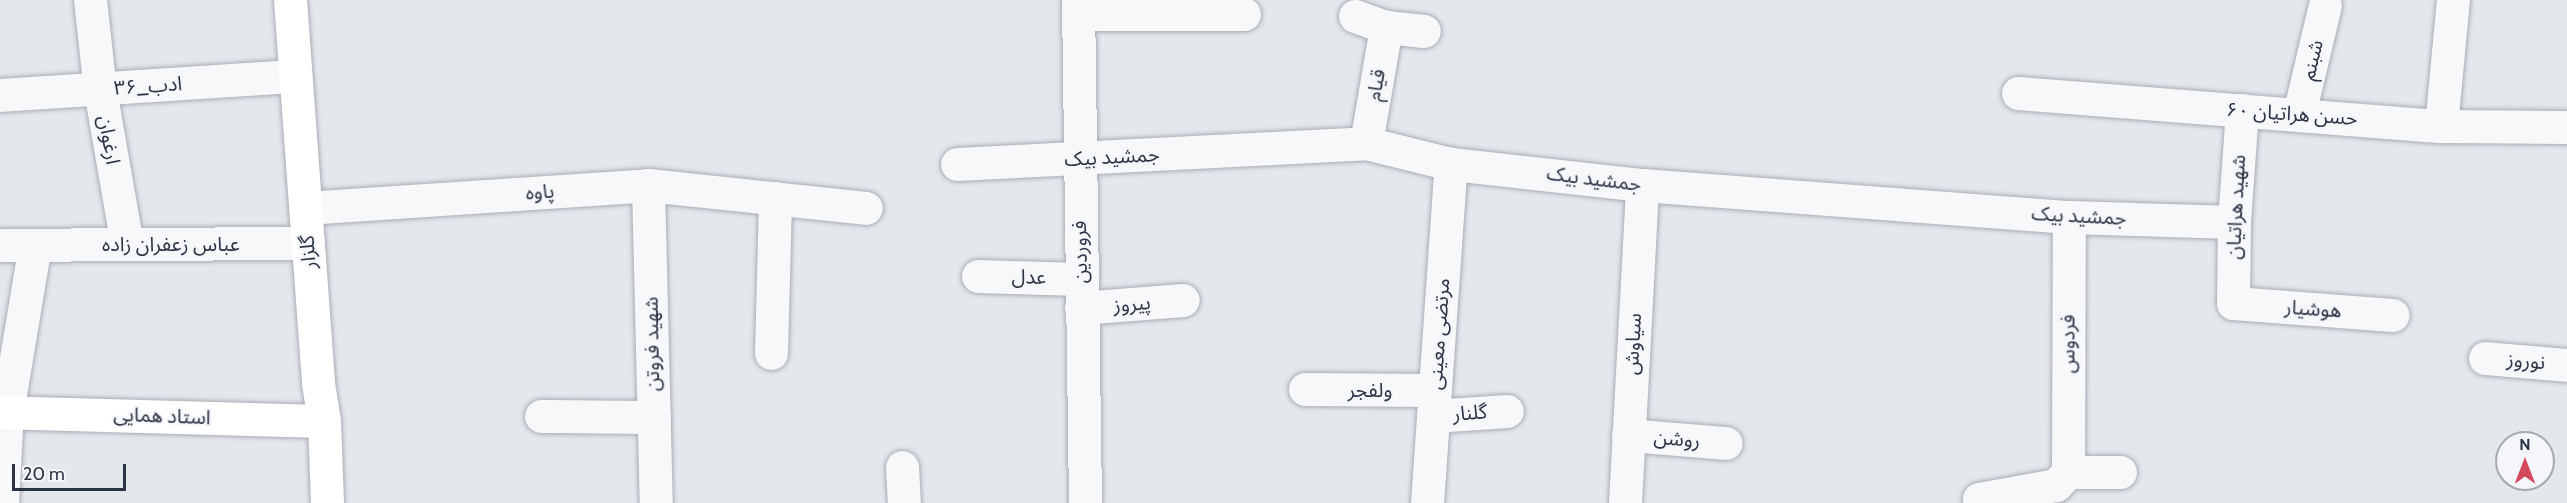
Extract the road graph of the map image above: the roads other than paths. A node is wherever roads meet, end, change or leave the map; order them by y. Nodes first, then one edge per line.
1 (90, 0) edge
2 (290, 0) edge
3 (2453, 0) edge
4 (2325, 5) dead end
5 (1078, 7) edge
6 (1244, 14) dead end
7 (1354, 16) dead end
8 (1386, 27) junction
9 (1424, 31) dead end
10 (295, 76) junction
11 (100, 90) junction
12 (2018, 93) dead end
13 (0, 95) edge
14 (2242, 110) junction
15 (2299, 114) junction
16 (2442, 126) junction
17 (2567, 127) edge
18 (1366, 143) junction
19 (1078, 159) junction
20 (957, 164) dead end
21 (1451, 164) junction
22 (648, 185) junction
23 (1642, 185) junction
24 (775, 198) junction
25 (305, 208) junction
26 (866, 208) dead end
27 (2069, 217) junction
28 (2234, 222) junction
29 (308, 243) junction
30 (35, 244) junction
31 (127, 244) junction
32 (0, 245) edge
33 (978, 276) dead end
34 (1081, 294) junction
35 (1183, 300) dead end
36 (2233, 303) joint
37 (2393, 315) dead end
38 (771, 353) dead end
39 (2485, 358) dead end
40 (2567, 365) edge
41 (1305, 389) dead end
42 (1434, 403) junction
43 (1507, 411) dead end
44 (3, 412) edge
45 (541, 416) dead end
46 (654, 417) junction
47 (324, 421) junction
48 (1628, 435) junction
49 (1726, 443) dead end
50 (902, 467) dead end
51 (2068, 472) junction
52 (2120, 472) dead end
53 (2, 503) edge
54 (327, 503) edge
55 (656, 503) edge
56 (904, 503) edge
57 (1084, 503) edge
58 (1427, 503) edge
59 (1625, 503) edge
60 (1979, 503) edge

1 - 11 street, ارغوان
2 - 10 main road, گلزار
3 - 16 street
4 - 15 street, شبنم
5 - 6 street
5 - 19 street, فروردین
7 - 8 street
8 - 9 street
8 - 18 street, قیام
10 - 11 street, ۳۶_ادب
10 - 25 main road, گلزار
11 - 13 street, ۳۶_ادب
11 - 31 street, ارغوان
12 - 14 street, حسن هراتیان ۶۰
14 - 15 street, حسن هراتیان ۶۰
14 - 28 street, شهید هراتیان
15 - 16 street, حسن هراتیان ۶۰
16 - 17 street, حسن هراتیان ۶۰
18 - 19 street, جمشید بیک
18 - 21 street, جمشید بیک
19 - 20 street, جمشید بیک
19 - 34 street, فروردین
21 - 23 street, جمشید بیک
21 - 42 street, مرتضی معینی
22 - 24 street, پاوه
22 - 25 street, پاوه
22 - 46 street, شهید فروتن
23 - 27 street, جمشید بیک
23 - 48 street, سیاوش
24 - 26 street, پاوه
24 - 38 street
25 - 29 main road, گلزار
27 - 28 street, جمشید بیک
27 - 51 street, فردوس
28 - 36 street, شهید هراتیان
29 - 31 street, عباس زعفران زاده
29 - 47 main road, گلزار
30 - 31 street, عباس زعفران زاده
30 - 32 street, عباس زعفران زاده
30 - 44 street
33 - 34 street, عدل
34 - 35 street, پیروز
34 - 57 street, فروردین
36 - 37 street, هوشیار
39 - 40 street, نوروز
41 - 42 street, ولفجر
42 - 43 street, گلنار
42 - 58 street, مرتضی معینی
44 - 47 main road, استاد همایی
44 - 53 street
45 - 46 street
46 - 55 street, شهید فروتن
47 - 54 main road, گلزار
48 - 49 street, روشن
48 - 59 street, سیاوش
50 - 56 street
51 - 52 street
51 - 60 street

